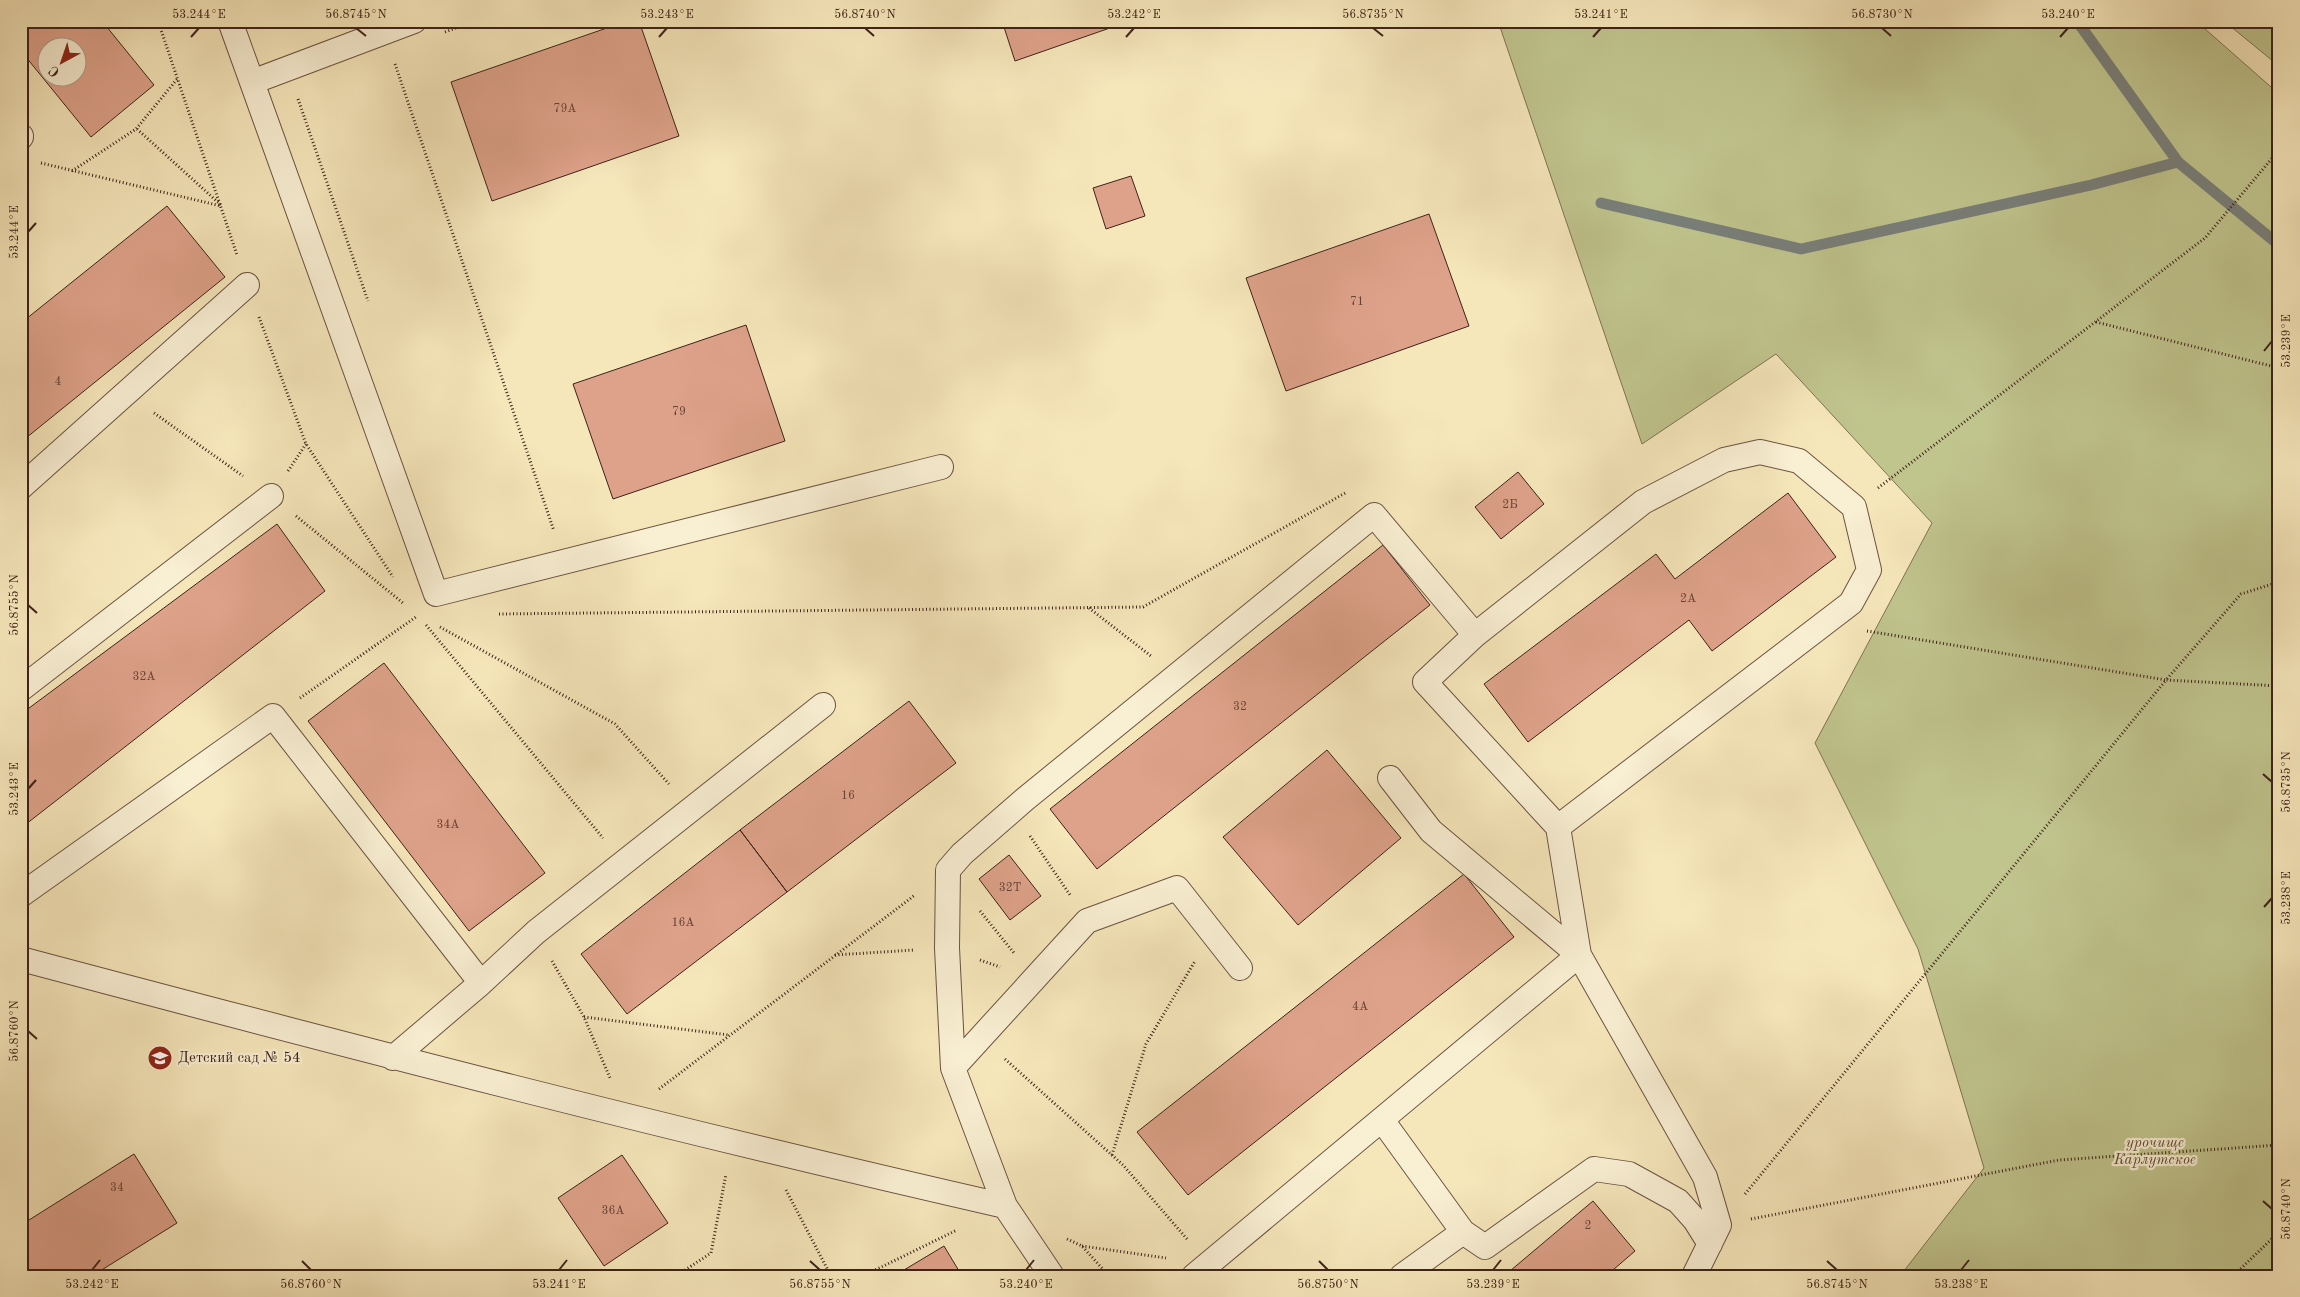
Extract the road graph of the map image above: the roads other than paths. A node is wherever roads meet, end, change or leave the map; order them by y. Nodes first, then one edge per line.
1 (230, 21) edge
2 (414, 21) edge
3 (252, 82) junction
4 (247, 285) road end
5 (941, 467) dead end
6 (21, 487) edge
7 (272, 496) dead end
8 (1475, 635) junction
9 (22, 688) edge
10 (823, 705) dead end
11 (1390, 778) dead end
12 (1558, 827) junction
13 (21, 895) edge
14 (1579, 955) junction
15 (21, 959) edge
16 (1240, 968) dead end
17 (481, 983) junction
18 (393, 1058) junction
19 (953, 1068) junction
20 (1382, 1120) junction
21 (1005, 1206) junction
22 (1463, 1232) junction
23 (1714, 1235) junction
24 (1202, 1270) edge
25 (1052, 1276) edge
26 (1402, 1276) edge
27 (1694, 1276) edge

1 - 3 lane
2 - 3 lane
3 - 5 lane
4 - 6 lane
7 - 9 lane
8 - 12 lane
8 - 12 lane
8 - 19 lane
10 - 17 lane
11 - 14 lane
12 - 14 lane
13 - 17 lane
14 - 20 lane
14 - 23 lane
15 - 18 lane
16 - 19 lane
17 - 18 lane
18 - 21 lane
19 - 21 lane
20 - 22 lane
20 - 24 lane
21 - 25 lane
22 - 23 lane
22 - 26 lane
23 - 27 lane

